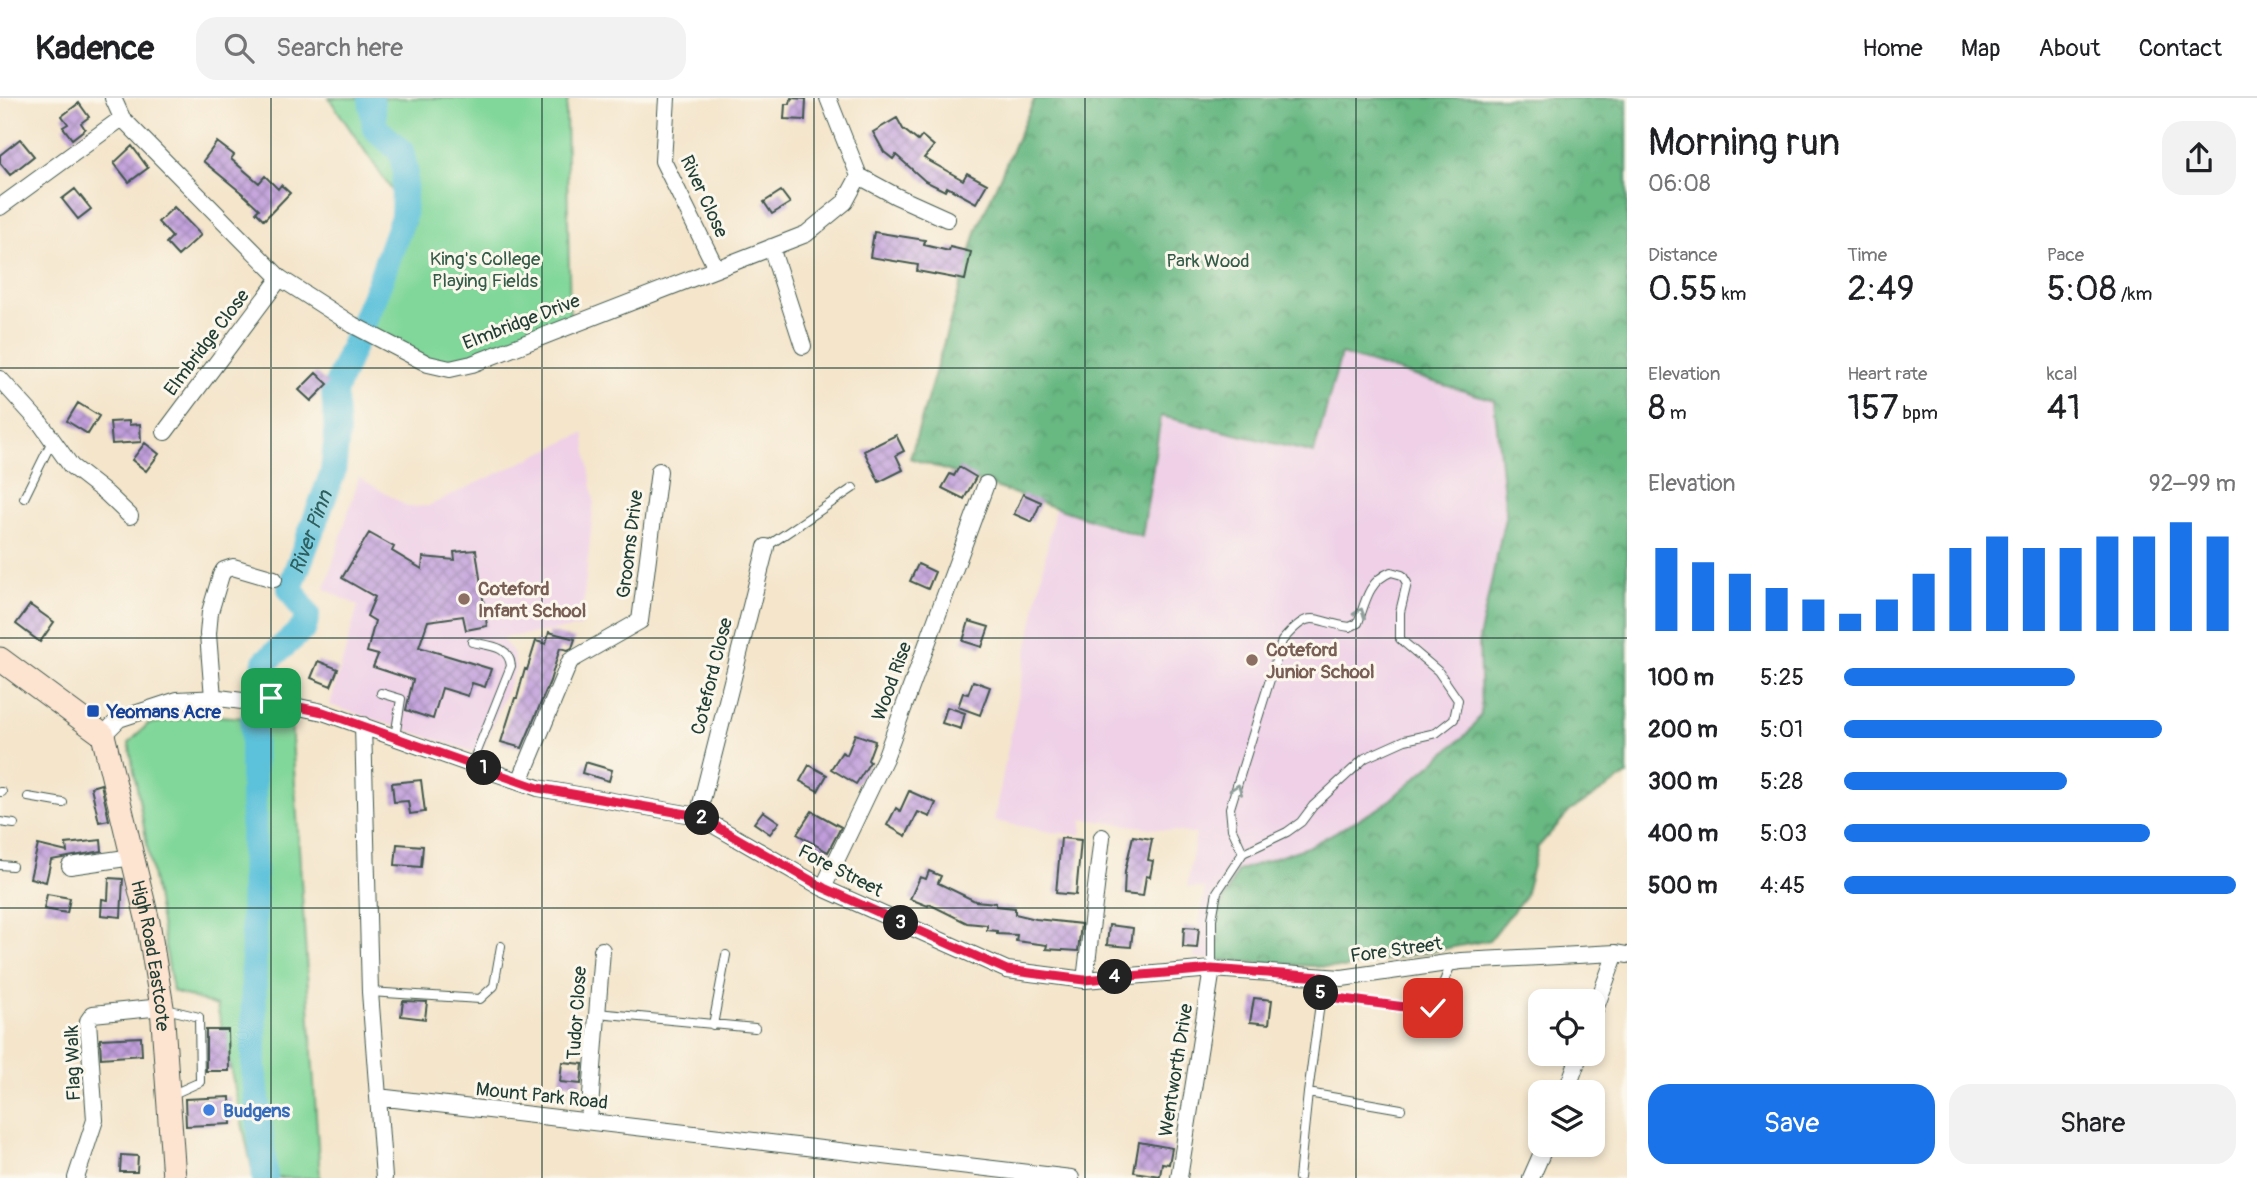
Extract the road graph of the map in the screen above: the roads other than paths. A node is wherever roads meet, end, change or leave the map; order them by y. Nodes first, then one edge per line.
1 (113, 98) edge
2 (667, 98) edge
3 (828, 98) edge
4 (122, 118) junction
5 (859, 176) junction
6 (0, 207) edge
7 (947, 219) dead end
8 (771, 247) junction
9 (716, 268) junction
10 (280, 278) junction
11 (803, 346) dead end
12 (0, 379) edge
13 (165, 432) dead end
14 (52, 441) junction
15 (659, 471) dead end
16 (986, 484) dead end
17 (853, 488) dead end
18 (24, 498) dead end
19 (130, 516) dead end
20 (766, 547) joint
21 (274, 579) dead end
22 (472, 642) dead end
23 (0, 659) edge
24 (381, 693) dead end
25 (214, 698) junction
26 (363, 725) junction
27 (103, 735) junction
28 (394, 737) junction
29 (471, 764) junction
30 (520, 781) junction
31 (28, 797) dead end
32 (63, 803) dead end
33 (698, 816) junction
34 (0, 822) edge
35 (14, 824) dead end
36 (1102, 837) dead end
37 (1243, 853) junction
38 (133, 857) junction
39 (0, 865) edge
40 (12, 866) dead end
41 (70, 866) dead end
42 (824, 888) junction
43 (501, 946) dead end
44 (601, 950) dead end
45 (1621, 954) edge
46 (726, 955) dead end
47 (1452, 962) junction
48 (1212, 969) junction
49 (1322, 977) junction
50 (1084, 980) junction
51 (1605, 989) edge
52 (370, 992) junction
53 (1321, 996) junction
54 (162, 1007) junction
55 (597, 1013) junction
56 (713, 1025) junction
57 (755, 1028) dead end
58 (1308, 1093) junction
59 (169, 1096) junction
60 (378, 1097) junction
61 (1401, 1109) dead end
62 (589, 1121) junction
63 (1540, 1157) edge
64 (976, 1173) edge
65 (76, 1178) edge
66 (174, 1178) edge
67 (384, 1178) edge
68 (1072, 1178) edge
69 (1180, 1178) edge
70 (1299, 1178) edge
71 (1531, 1178) edge

1 - 4 street
2 - 9 street, River Close
3 - 5 street
4 - 6 street
4 - 10 street, Elmbridge Drive
5 - 7 street
5 - 8 street, Elmbridge Drive
8 - 9 street, Elmbridge Drive
8 - 11 street
9 - 10 street, Elmbridge Drive
10 - 13 street, Elmbridge Close
12 - 14 street
14 - 18 lane
14 - 19 street
15 - 30 street, Grooms Drive
16 - 42 street, Wood Rise
17 - 20 lane
20 - 33 street, Coteford Close
21 - 25 street
22 - 29 lane
23 - 27 main road
24 - 28 lane
25 - 26 street, Fore Street
25 - 27 street, Fore Street
26 - 28 street, Fore Street
26 - 52 street
27 - 38 main road, High Road Eastcote
28 - 29 street, Fore Street
29 - 30 street, Fore Street
30 - 33 street, Fore Street
31 - 32 lane
33 - 42 street, Fore Street
34 - 35 lane
36 - 50 street
37 -> 37 lane
37 - 48 lane
38 - 41 street
38 - 54 main road, High Road Eastcote
39 - 40 lane
42 - 50 street, Fore Street
43 - 52 lane
44 - 55 street, Tudor Close
45 - 47 street, Fore Street
45 - 51 street
46 - 56 lane
47 - 49 street, Fore Street
47 - 53 lane
48 - 49 street, Fore Street
48 - 50 street, Fore Street
48 - 69 street, Wentworth Drive
49 - 53 lane
52 - 60 street
53 - 58 lane
54 - 59 main road, High Road Eastcote
54 - 59 lane
54 - 65 street, Flag Walk
55 - 56 lane
55 - 62 street, Tudor Close
56 - 57 lane
58 - 61 lane
58 - 70 lane
59 - 66 main road, High Road Eastcote
60 - 62 street, Mount Park Road
60 - 67 street
62 - 64 street, Mount Park Road
63 - 71 street
64 - 68 street, Mount Park Road

